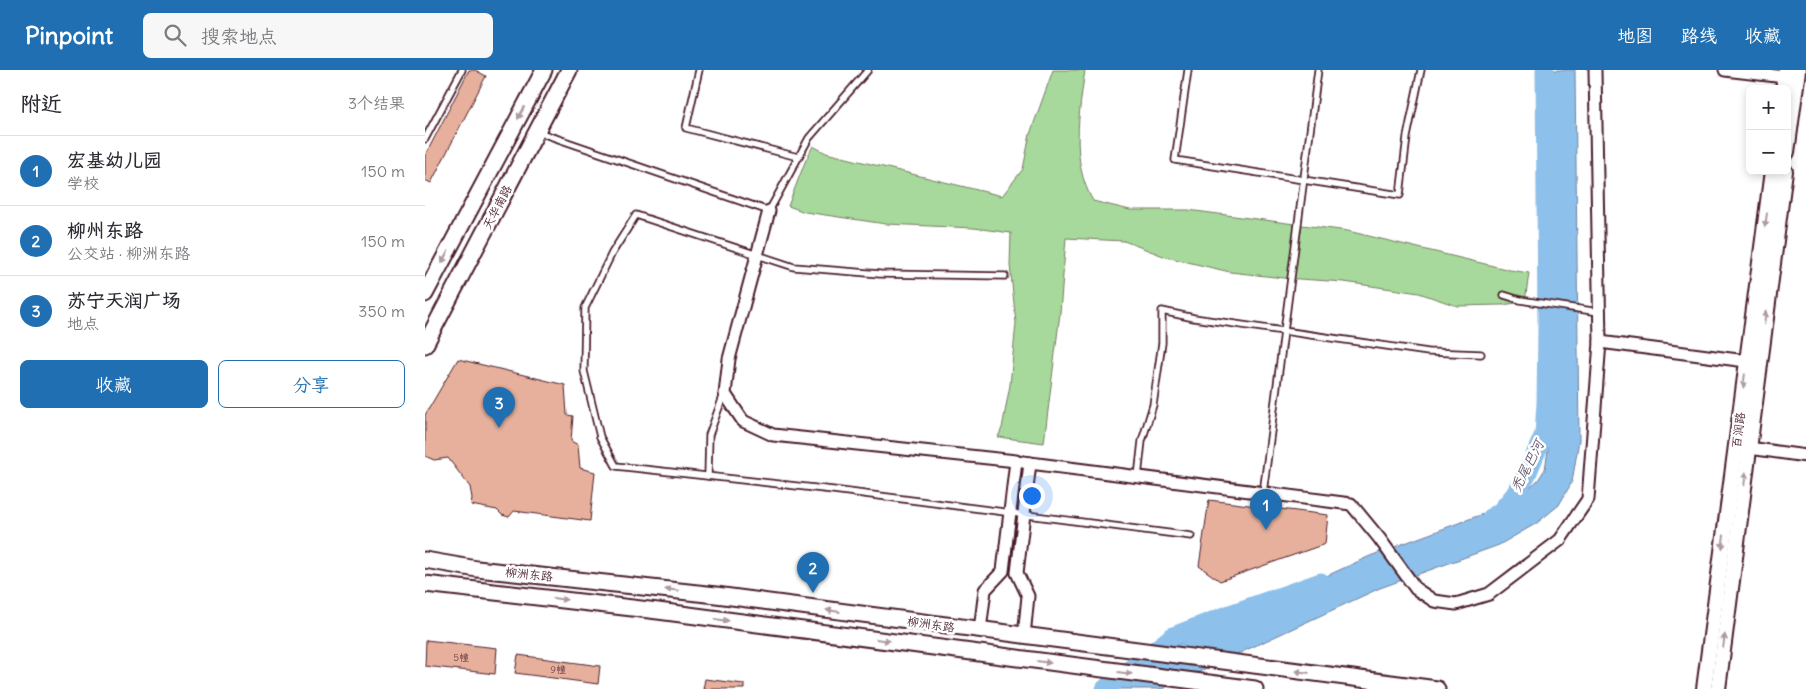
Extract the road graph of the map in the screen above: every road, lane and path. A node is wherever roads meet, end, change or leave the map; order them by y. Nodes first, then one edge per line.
1 (462, 70) edge
2 (544, 70) edge
3 (569, 70) edge
4 (699, 70) edge
5 (868, 70) edge
6 (1188, 70) edge
7 (1318, 70) edge
8 (1421, 70) edge
9 (1595, 70) edge
10 (1725, 70) edge
11 (1798, 70) edge
12 (1785, 78) edge
13 (1790, 130) edge
14 (537, 131) junction
15 (425, 138) edge
16 (798, 158) junction
17 (1771, 175) edge
18 (1784, 175) edge
19 (1304, 181) junction
20 (769, 211) junction
21 (757, 254) junction
22 (1005, 276) dead end
23 (425, 294) edge
24 (1504, 296) dead end
25 (1599, 312) junction
26 (1285, 331) junction
27 (1600, 342) junction
28 (425, 345) edge
29 (1481, 354) dead end
30 (1746, 361) junction
31 (726, 388) junction
32 (1742, 447) junction
33 (1806, 456) edge
34 (1016, 461) junction
35 (1030, 463) junction
36 (708, 476) junction
37 (1138, 477) junction
38 (1263, 493) junction
39 (1010, 513) junction
40 (1024, 514) junction
41 (1191, 536) dead end
42 (425, 550) edge
43 (425, 560) edge
44 (477, 569) junction
45 (425, 578) edge
46 (425, 584) edge
47 (527, 596) junction
48 (981, 630) junction
49 (1024, 636) junction
50 (1255, 689) edge
51 (1437, 689) edge
52 (1704, 689) edge
53 (1719, 689) edge

1 - 15 lane
2 -> 23 main road, 天华南路
3 - 14 main road, 天华南路
4 - 16 lane
5 - 16 lane
6 - 19 lane
7 - 19 lane
8 - 19 lane
9 - 25 street
10 - 12 street
11 - 13 street
14 - 20 lane
14 - 28 main road, 天华南路
16 - 20 lane
17 -> 30 street, 百润路
32 -> 18 street, 百润路
19 - 26 lane
20 - 21 street
21 - 22 lane
21 - 31 street
21 - 36 lane
24 - 25 lane
25 - 27 street
26 - 29 lane
26 - 37 lane
26 - 38 lane
27 - 30 street
27 - 38 street
30 -> 32 street, 百润路
31 - 34 street
31 - 36 lane
32 - 33 street
32 -> 52 street, 百润路
53 -> 32 street, 百润路
34 - 35 street
34 - 39 street
35 - 37 street
35 - 40 street
36 - 39 lane
37 - 38 street
39 - 40 lane
39 - 48 street
40 - 41 lane
40 - 49 street
42 - 44 main road
43 - 44 main road, 柳洲东路
48 -> 44 main road, 柳洲东路
45 - 47 main road, 柳洲东路
46 - 47 main road
47 -> 50 main road
48 - 49 main road, 柳洲东路
51 -> 49 main road, 柳洲东路

